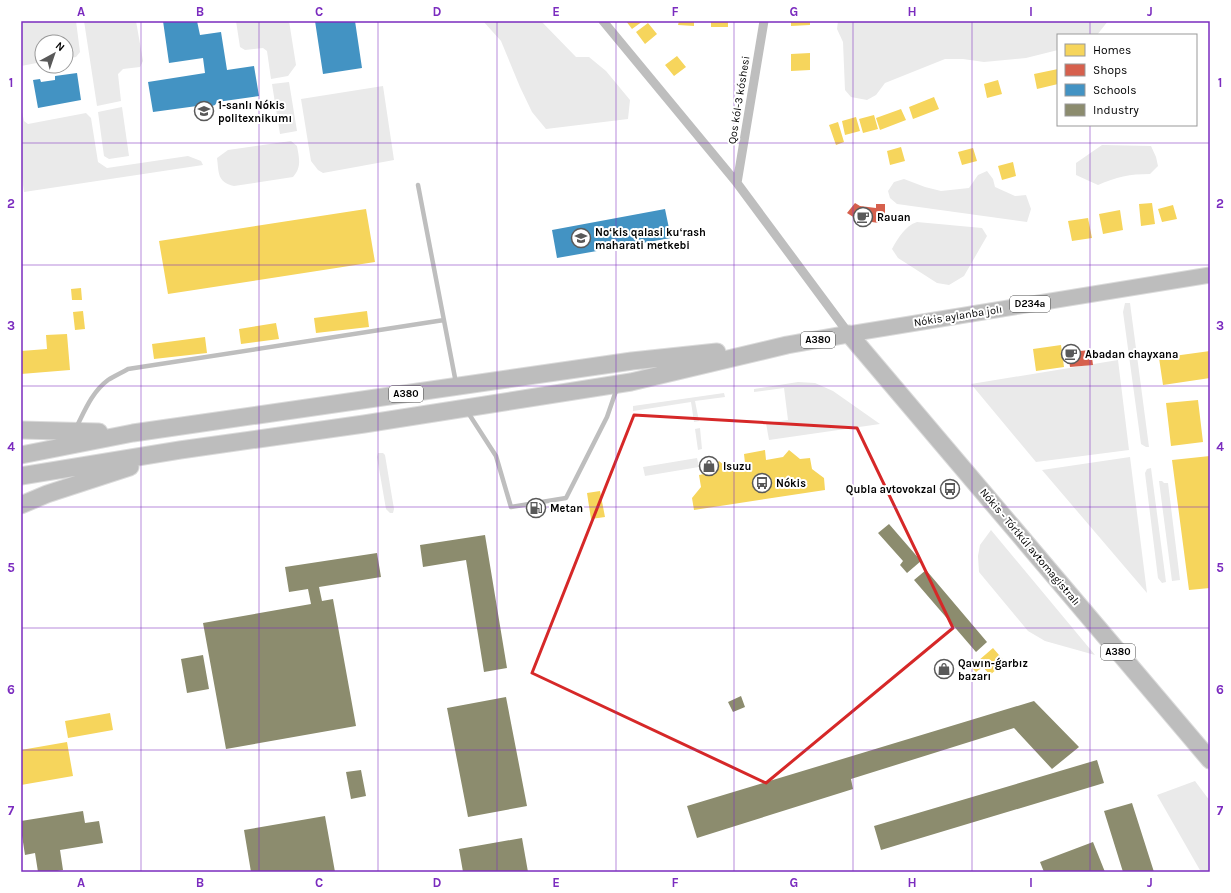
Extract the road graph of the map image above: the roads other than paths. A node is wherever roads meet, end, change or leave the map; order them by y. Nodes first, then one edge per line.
1 (603, 21) edge
2 (764, 21) edge
3 (737, 183) junction
4 (418, 185) dead end
5 (1210, 275) edge
6 (444, 320) junction
7 (849, 334) junction
8 (787, 345) junction
9 (618, 384) junction
10 (456, 386) junction
11 (465, 408) junction
12 (21, 430) edge
13 (75, 432) junction
14 (133, 433) junction
15 (180, 450) junction
16 (24, 454) edge
17 (26, 475) edge
18 (21, 505) edge
19 (1210, 760) edge

1 - 3 street
2 - 3 street, Qos kól-3 kóshesi
3 - 7 street
4 - 6 lane
5 - 7 main road, Nókis aylanba jolı / D234a
6 - 10 lane
6 - 13 lane
7 - 8 highway, A380
7 - 19 highway, Nókis - Tórtkúl avtomagistralı / A380
8 - 9 highway, A380
8 - 10 highway, A380
9 - 11 highway, A380
9 - 11 lane
10 - 14 highway, A380
11 - 15 highway, A380
12 - 13 highway
13 - 14 highway
14 - 16 highway, A380
15 - 17 highway, A380
15 - 18 highway

